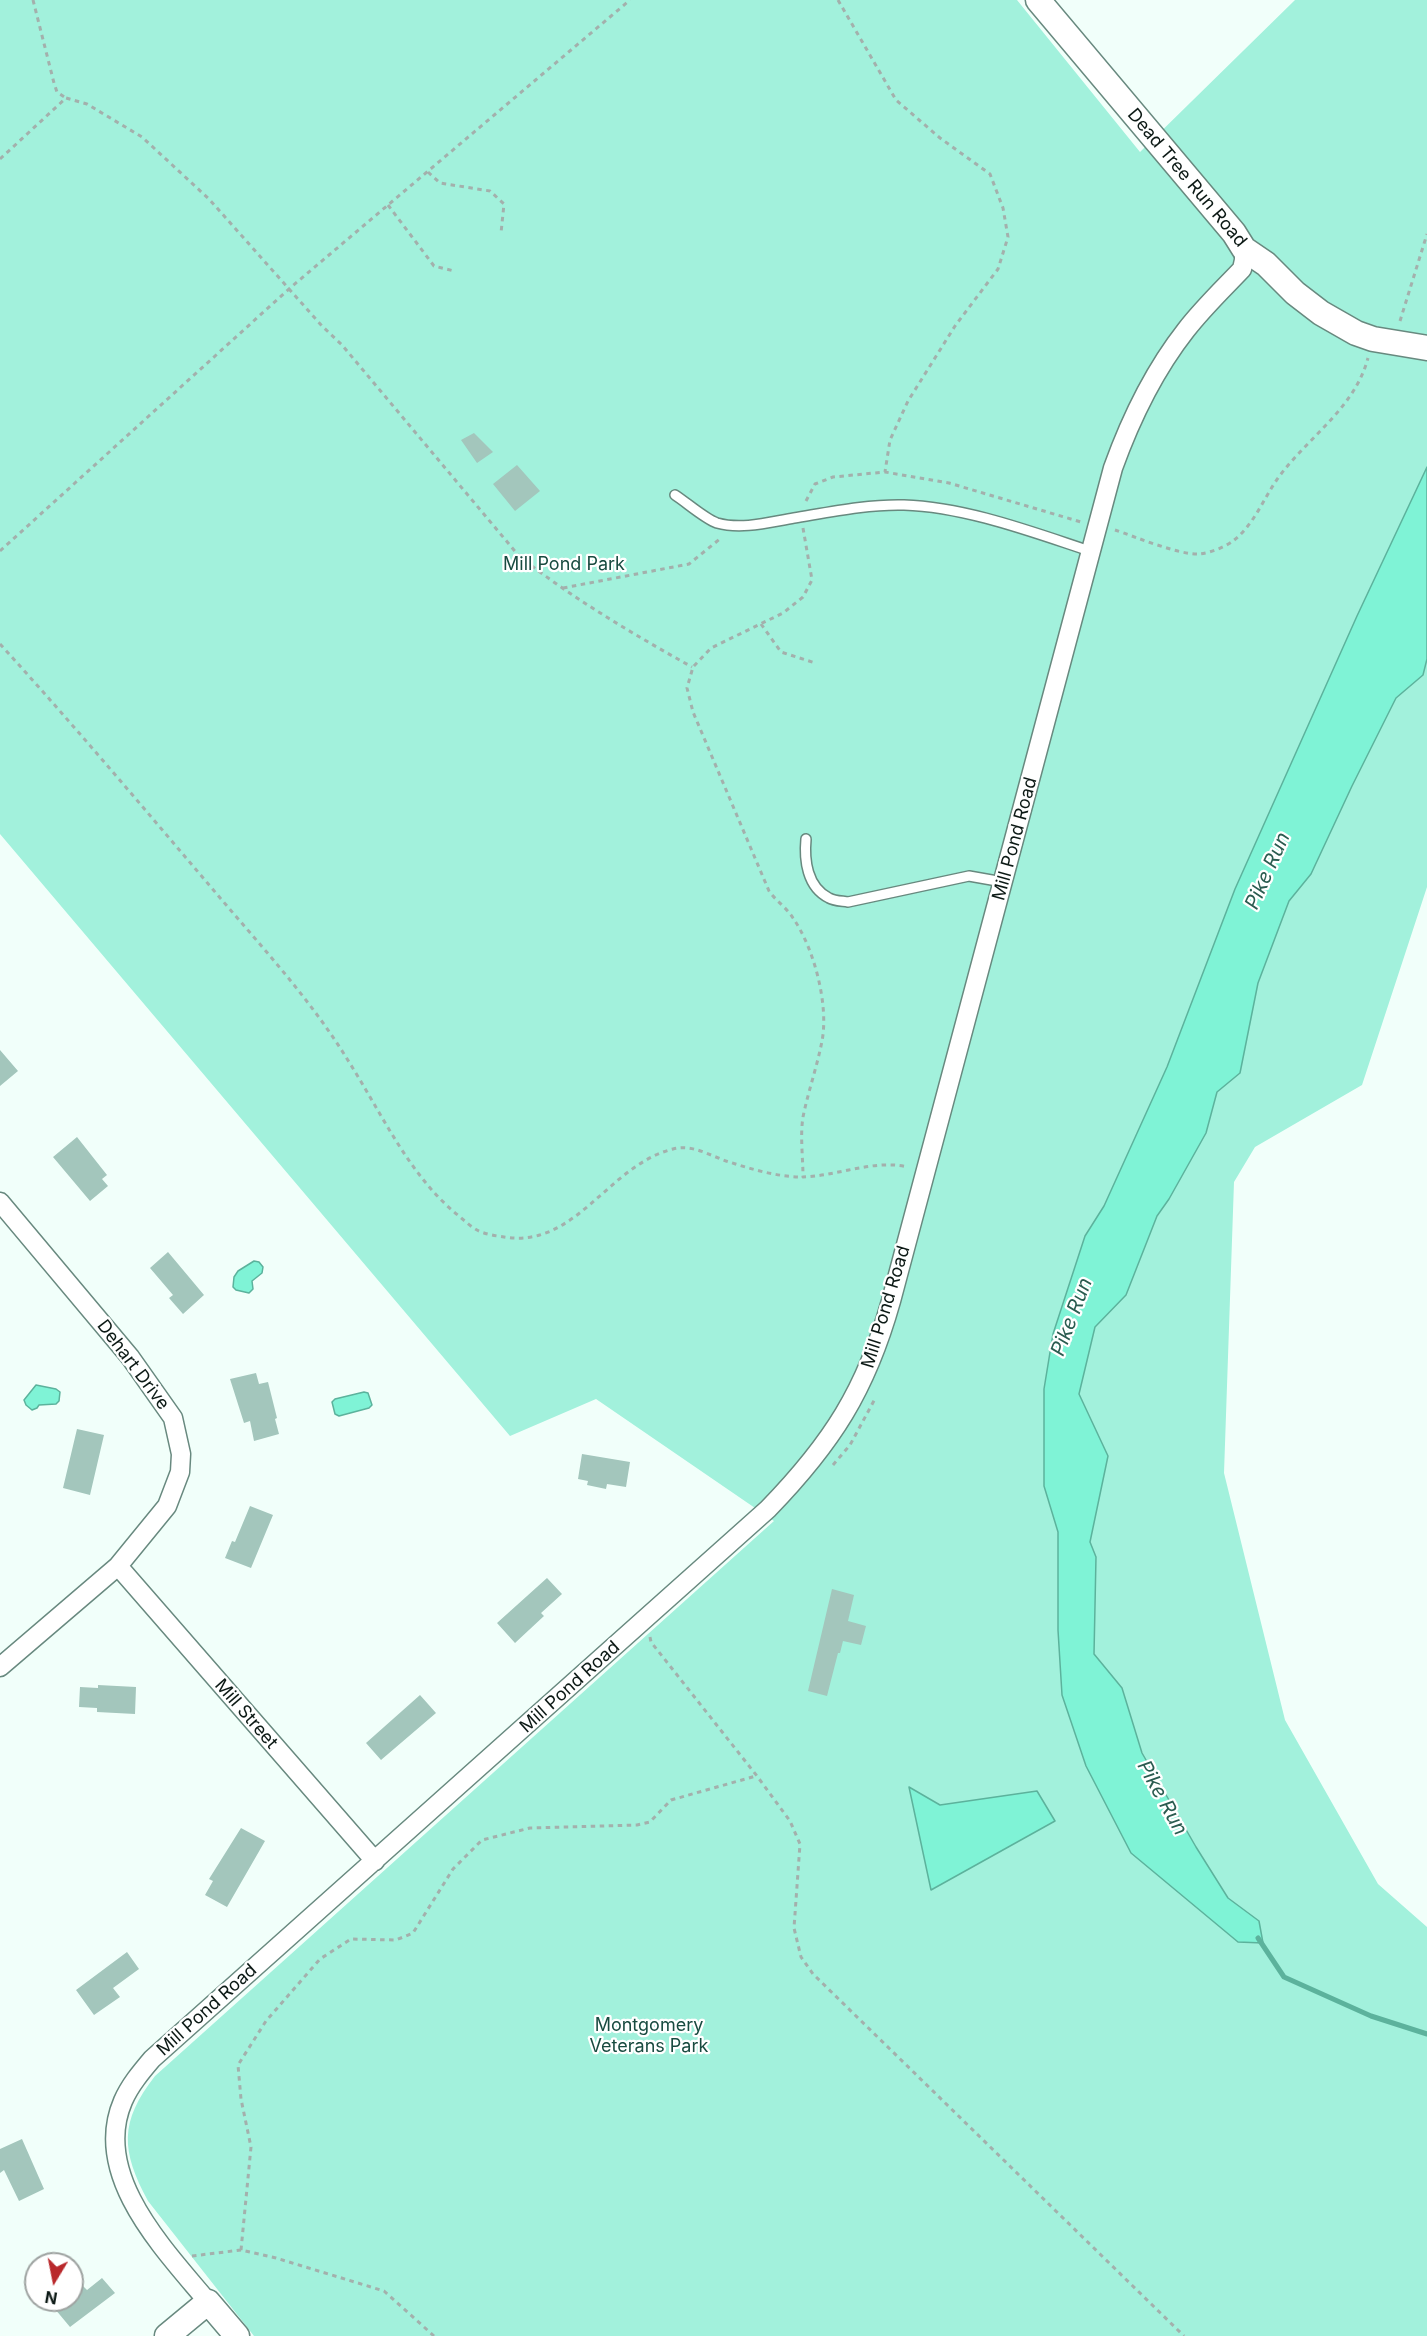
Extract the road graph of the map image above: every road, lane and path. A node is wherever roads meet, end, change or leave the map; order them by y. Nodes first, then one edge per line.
1 (33, 0) edge
2 (630, 0) edge
3 (838, 0) edge
4 (1038, 0) edge
5 (66, 98) junction
6 (0, 159) edge
7 (428, 171) junction
8 (388, 205) junction
9 (501, 233) dead end
10 (1427, 234) edge
11 (1244, 249) junction
12 (454, 271) dead end
13 (290, 288) junction
14 (1383, 341) junction
15 (1427, 348) edge
16 (885, 472) junction
17 (675, 495) dead end
18 (804, 516) junction
19 (1086, 523) dead end
20 (737, 525) junction
21 (1111, 529) dead end
22 (0, 551) edge
23 (1090, 551) junction
24 (563, 588) junction
25 (761, 624) junction
26 (0, 644) edge
27 (815, 663) dead end
28 (693, 667) junction
29 (806, 839) dead end
30 (1003, 882) junction
31 (915, 1169) dead end
32 (803, 1177) junction
33 (0, 1202) edge
34 (876, 1397) dead end
35 (829, 1469) dead end
36 (118, 1566) junction
37 (650, 1634) dead end
38 (0, 1667) edge
39 (758, 1776) junction
40 (375, 1862) junction
41 (241, 2250) junction
42 (189, 2256) dead end
43 (208, 2302) junction
44 (167, 2336) edge
45 (237, 2336) edge
46 (434, 2336) edge
47 (1184, 2336) edge

1 - 5 path
2 - 7 path
3 - 16 path
4 - 11 street, Dead Tree Run Road
5 - 6 path
5 - 13 path
7 - 8 path
7 - 9 path
8 - 12 path
8 - 13 path
10 - 14 path
11 - 14 street, Dead Tree Run Road
11 - 23 street, Mill Pond Road
13 - 22 path
13 - 24 path
14 - 15 street, Dead Tree Run Road
14 - 21 path
16 - 18 path
16 - 19 path
17 - 20 lane
18 - 20 lane
18 - 23 lane
18 - 25 path
20 - 24 path
23 - 30 street, Mill Pond Road
24 - 28 path
25 - 27 path
25 - 28 path
26 - 32 path
28 - 32 path
29 - 30 lane
30 - 40 street, Mill Pond Road
31 - 32 path
33 - 36 street, Dehart Drive
34 - 35 path
36 - 38 street, Dehart Drive
36 - 40 street, Mill Street
37 - 39 path
39 - 41 path
39 - 47 path
40 - 43 street, Mill Pond Road
41 - 42 path
41 - 46 path
43 - 44 street
43 - 45 street

